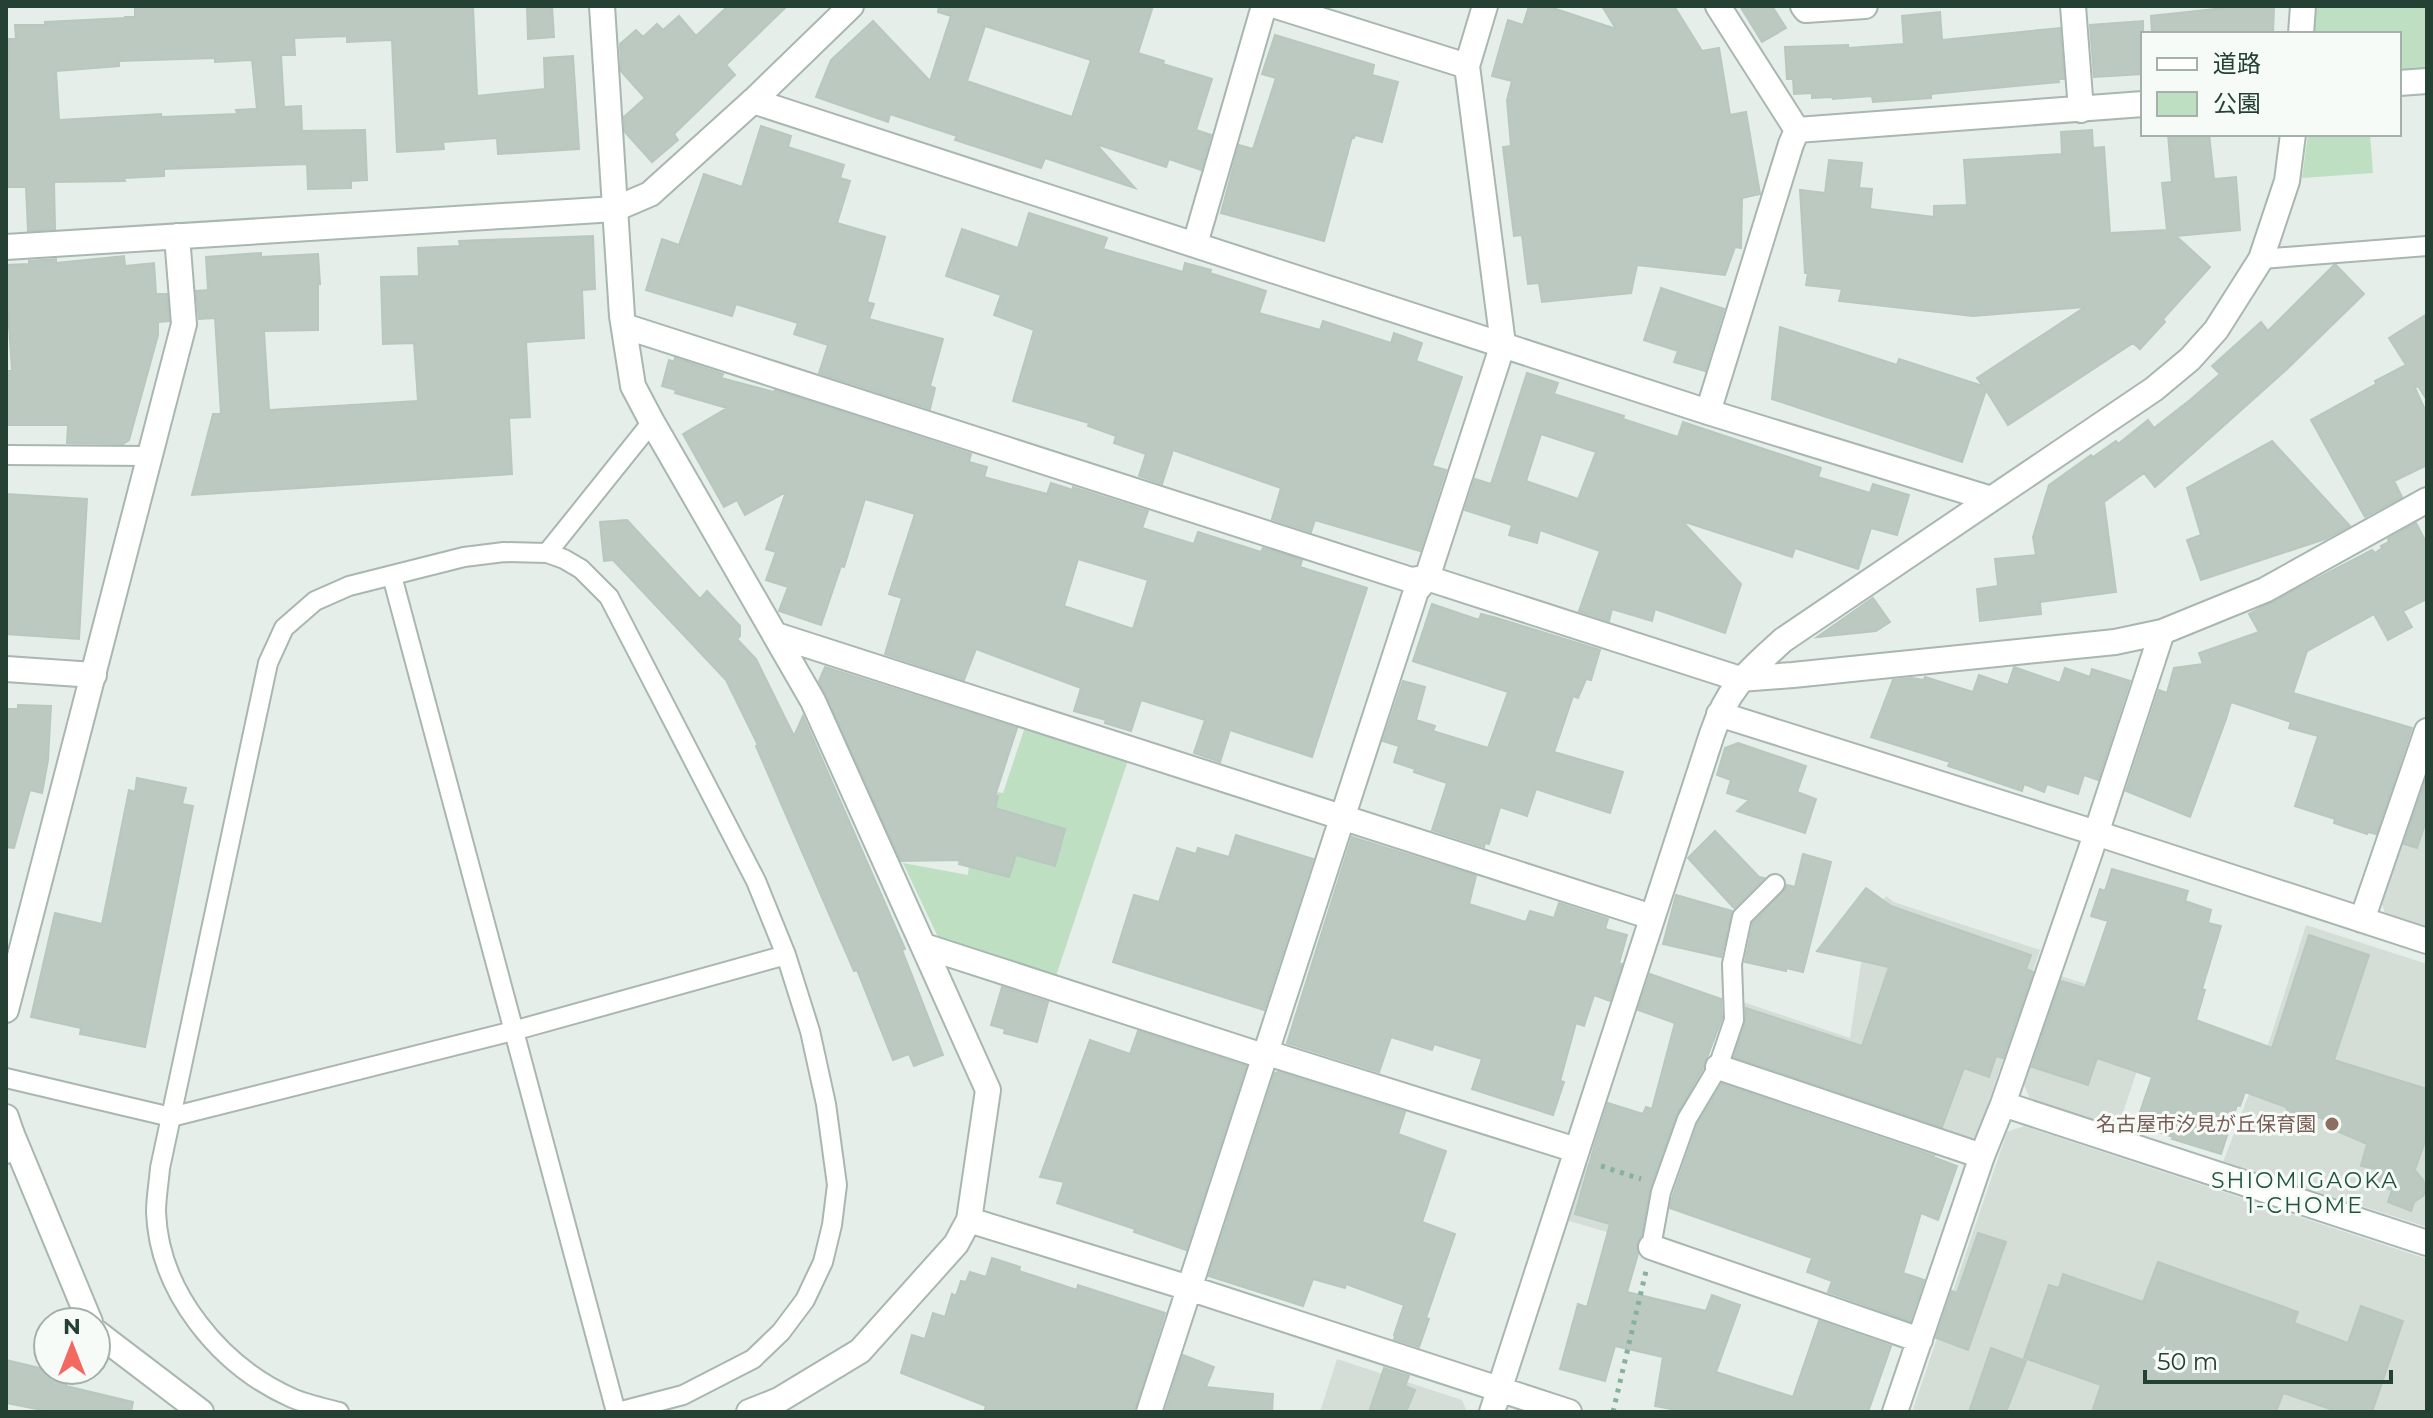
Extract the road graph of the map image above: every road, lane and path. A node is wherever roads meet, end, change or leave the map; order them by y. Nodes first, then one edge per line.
1 (602, 6) edge
2 (851, 6) edge
3 (1264, 6) edge
4 (1276, 6) edge
5 (1485, 6) edge
6 (1718, 6) edge
7 (1803, 6) edge
8 (1865, 6) edge
9 (2073, 6) edge
10 (2303, 6) edge
11 (2301, 32) edge
12 (1467, 66) junction
13 (2427, 81) edge
14 (2401, 83) edge
15 (753, 101) junction
16 (2141, 104) edge
17 (2081, 110) junction
18 (1797, 130) junction
19 (2293, 136) edge
20 (615, 209) junction
21 (177, 236) junction
22 (1195, 244) junction
23 (2427, 246) edge
24 (6, 247) edge
25 (2261, 259) junction
26 (624, 326) junction
27 (1503, 344) junction
28 (1708, 412) junction
29 (652, 422) junction
30 (6, 455) edge
31 (149, 456) junction
32 (1991, 499) junction
33 (2427, 500) edge
34 (547, 553) junction
35 (392, 576) junction
36 (1427, 578) junction
37 (2162, 632) junction
38 (776, 635) junction
39 (6, 669) edge
40 (94, 675) junction
41 (1740, 679) junction
42 (1719, 714) junction
43 (2427, 731) edge
44 (1342, 816) junction
45 (2096, 833) junction
46 (1775, 884) dead end
47 (1652, 917) junction
48 (2362, 920) junction
49 (2427, 941) edge
50 (924, 946) junction
51 (786, 955) junction
52 (6, 1010) edge
53 (513, 1031) junction
54 (1265, 1055) junction
55 (1718, 1067) junction
56 (6, 1078) edge
57 (2003, 1104) junction
58 (171, 1117) junction
59 (8, 1133) edge
60 (1575, 1154) junction
61 (1982, 1156) junction
62 (1664, 1187) junction
63 (969, 1220) junction
64 (2427, 1243) edge
65 (1651, 1247) junction
66 (1189, 1288) junction
67 (83, 1306) edge
68 (1920, 1340) junction
69 (112, 1344) edge
70 (1499, 1388) junction
71 (201, 1412) edge
72 (339, 1412) edge
73 (617, 1412) edge
74 (749, 1412) edge
75 (1149, 1412) edge
76 (1492, 1412) edge
77 (1569, 1412) edge
78 (1613, 1412) edge
79 (1895, 1412) edge

1 - 20 street
2 - 15 street
3 - 22 street
4 - 12 street
5 - 12 street
6 - 18 street
7 - 8 street
9 - 17 street
10 - 11 street
12 - 27 street
13 - 14 street
15 - 20 street
15 - 22 street
16 - 17 street
17 - 18 street
18 - 28 street
19 - 25 street
20 - 21 street
20 - 26 street
21 - 24 street
21 - 31 street
22 - 27 street
23 - 25 lane
25 - 32 street
26 - 29 street
26 - 36 street
27 - 28 street
27 - 36 street
28 - 32 street
29 - 34 lane
29 - 38 street
30 - 31 lane
31 - 40 street
32 - 41 street
33 - 37 street
34 - 35 lane
34 - 51 lane
35 - 53 lane
35 - 58 lane
36 - 41 street
36 - 44 street
37 - 41 street
37 - 45 street
38 - 44 street
38 - 50 street
39 - 40 street
40 - 52 street
41 - 42 street
42 - 45 street
42 - 47 street
43 - 48 street
44 - 47 street
44 - 54 street
45 - 48 street
45 - 57 street
46 - 55 lane
47 - 60 street
48 - 49 street
50 - 54 street
50 - 63 street
51 - 53 lane
51 - 73 lane
53 - 58 lane
53 - 73 lane
54 - 60 street
54 - 66 street
55 - 61 street
55 - 62 lane
56 - 58 lane
57 - 61 street
57 - 64 street
58 - 72 lane
59 - 67 street
60 - 62 path
60 - 70 street
61 - 68 street
62 - 65 lane
63 - 66 street
63 - 74 street
65 - 68 street
65 - 78 path
66 - 70 street
66 - 75 street
68 - 79 street
69 - 71 street
70 - 76 street
70 - 77 street

